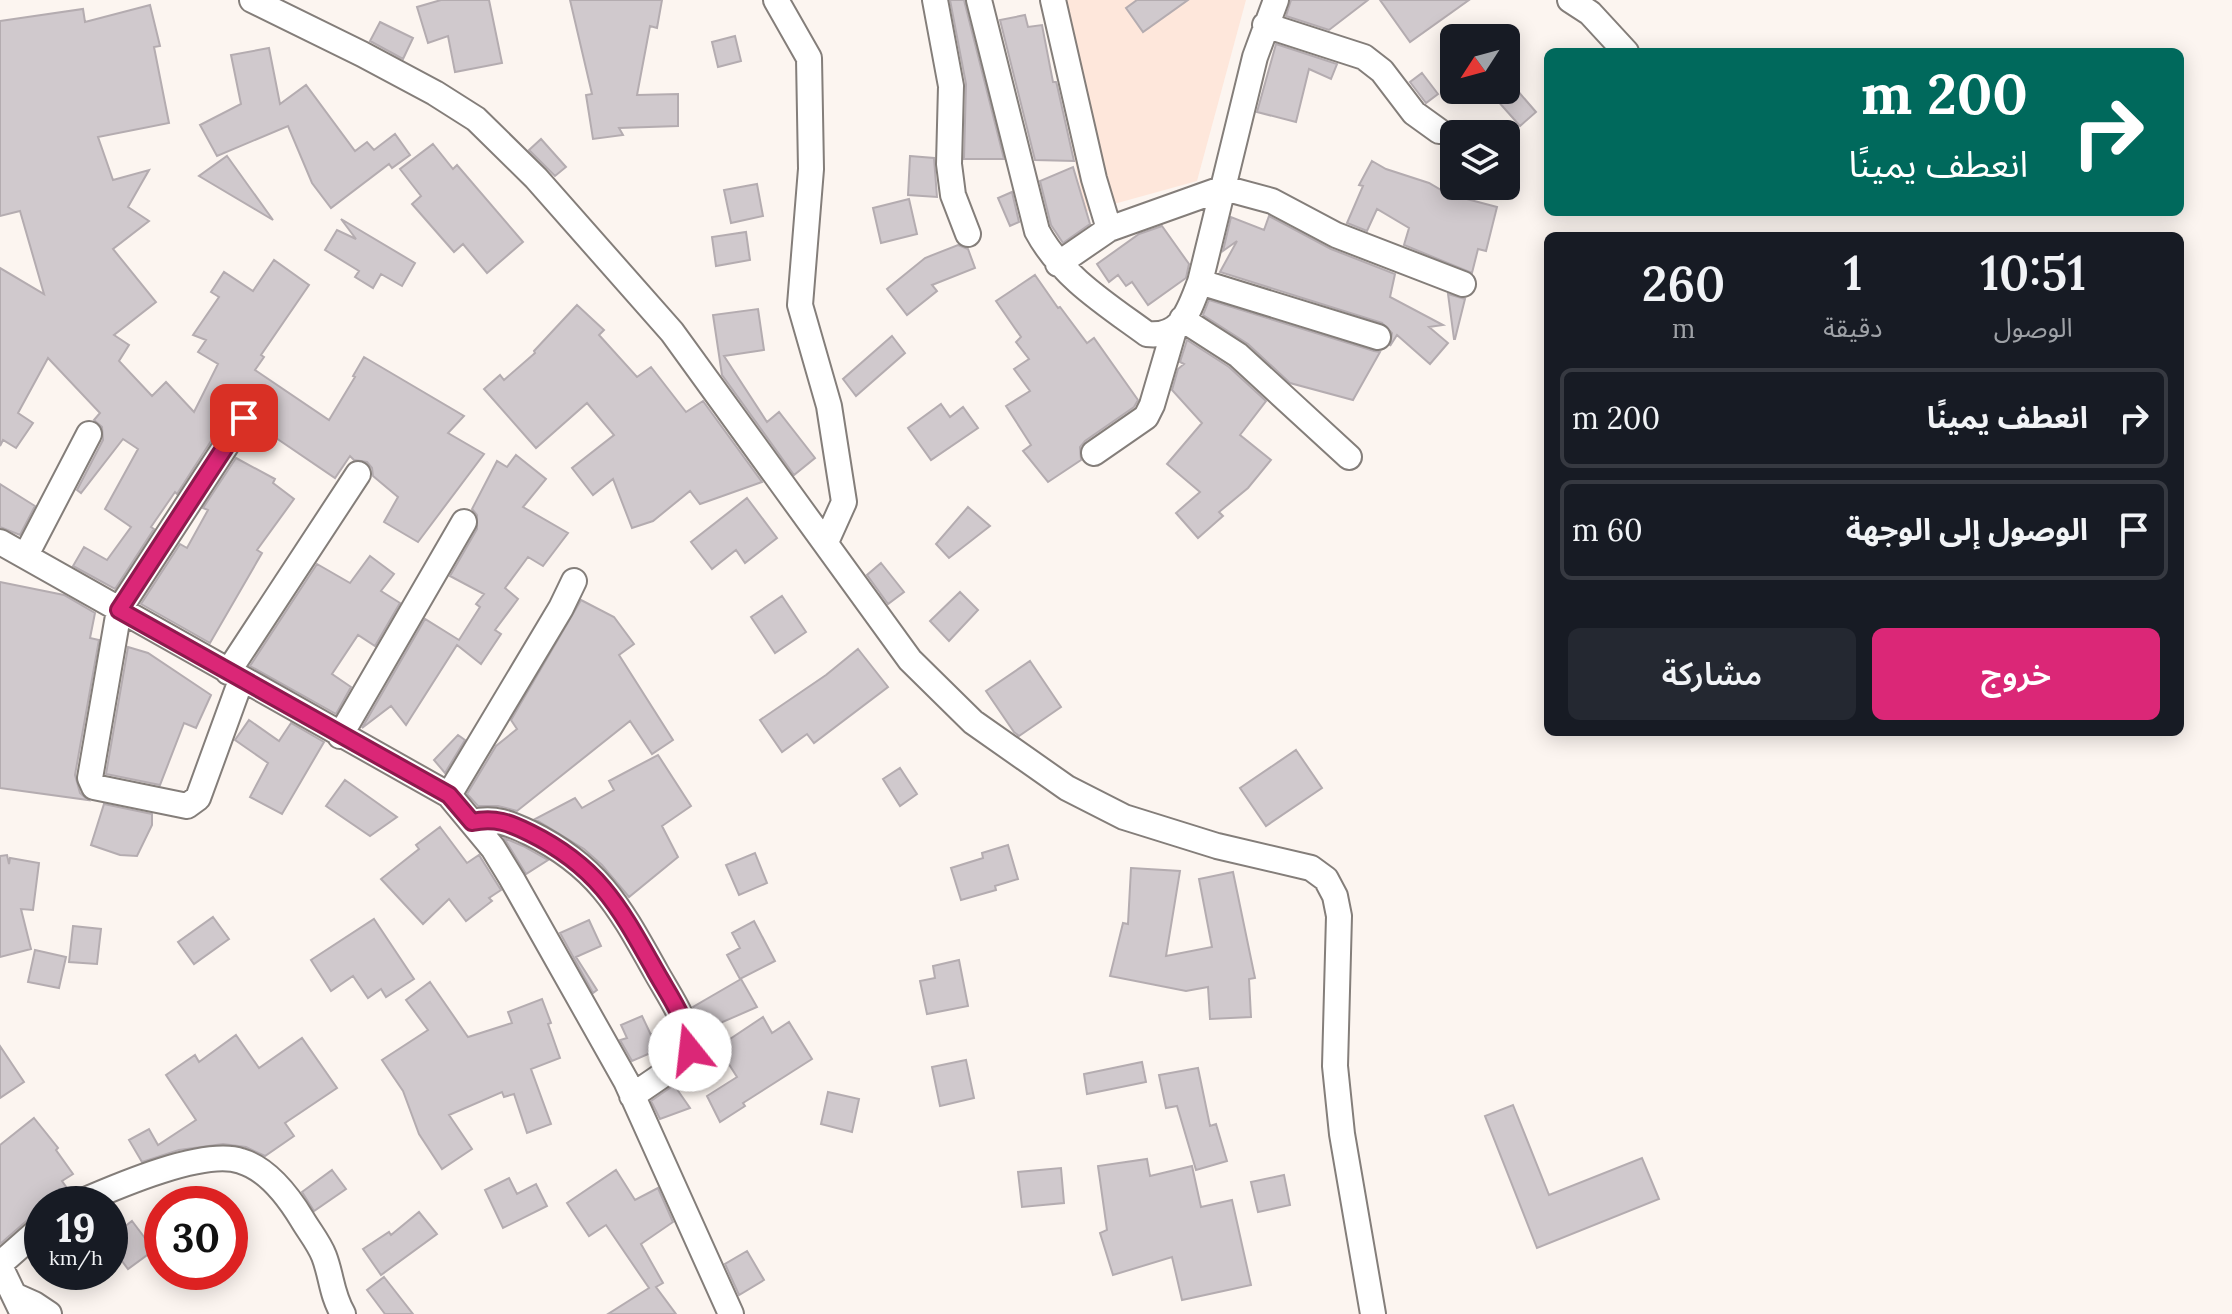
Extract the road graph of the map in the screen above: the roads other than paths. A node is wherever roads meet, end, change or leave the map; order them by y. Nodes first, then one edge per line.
1 (252, 0) edge
2 (776, 0) edge
3 (935, 0) edge
4 (979, 0) edge
5 (1053, 0) edge
6 (1276, 0) edge
7 (1570, 0) edge
8 (1265, 25) junction
9 (1622, 48) edge
10 (1439, 131) dead end
11 (1224, 188) junction
12 (1109, 229) junction
13 (968, 234) dead end
14 (1058, 264) junction
15 (1200, 282) junction
16 (1463, 284) dead end
17 (1178, 324) junction
18 (1378, 337) dead end
19 (244, 418) dead end
20 (89, 434) dead end
21 (1094, 453) dead end
22 (1349, 457) dead end
23 (358, 474) dead end
24 (464, 522) dead end
25 (826, 542) junction
26 (1, 547) edge
27 (26, 555) junction
28 (574, 581) dead end
29 (119, 610) junction
30 (234, 676) junction
31 (340, 736) junction
32 (449, 795) junction
33 (472, 822) junction
34 (632, 1096) junction
35 (118, 1186) edge
36 (24, 1243) edge
37 (0, 1265) edge
38 (19, 1305) edge
39 (49, 1314) edge
40 (343, 1314) edge
41 (731, 1314) edge
42 (1373, 1314) edge

1 - 25 street
2 - 25 street
3 - 13 street
4 - 14 street
5 - 12 street
6 - 8 street
7 - 9 street
8 - 10 street
8 - 11 street
11 - 12 street
11 - 15 street
11 - 16 street
12 - 14 street
14 - 17 street
15 - 17 street
15 - 18 street
17 - 21 street
17 - 22 street
19 - 29 street
20 - 27 street
23 - 30 street
24 - 31 street
25 - 42 street
26 - 27 street
27 - 29 street
28 - 32 street
29 - 30 street
29 - 30 street
30 - 31 street
31 - 32 street
32 - 33 street
33 - 34 street
33 - 34 street
34 - 41 street
35 - 40 street
36 - 37 street
37 - 38 street
38 - 39 street

